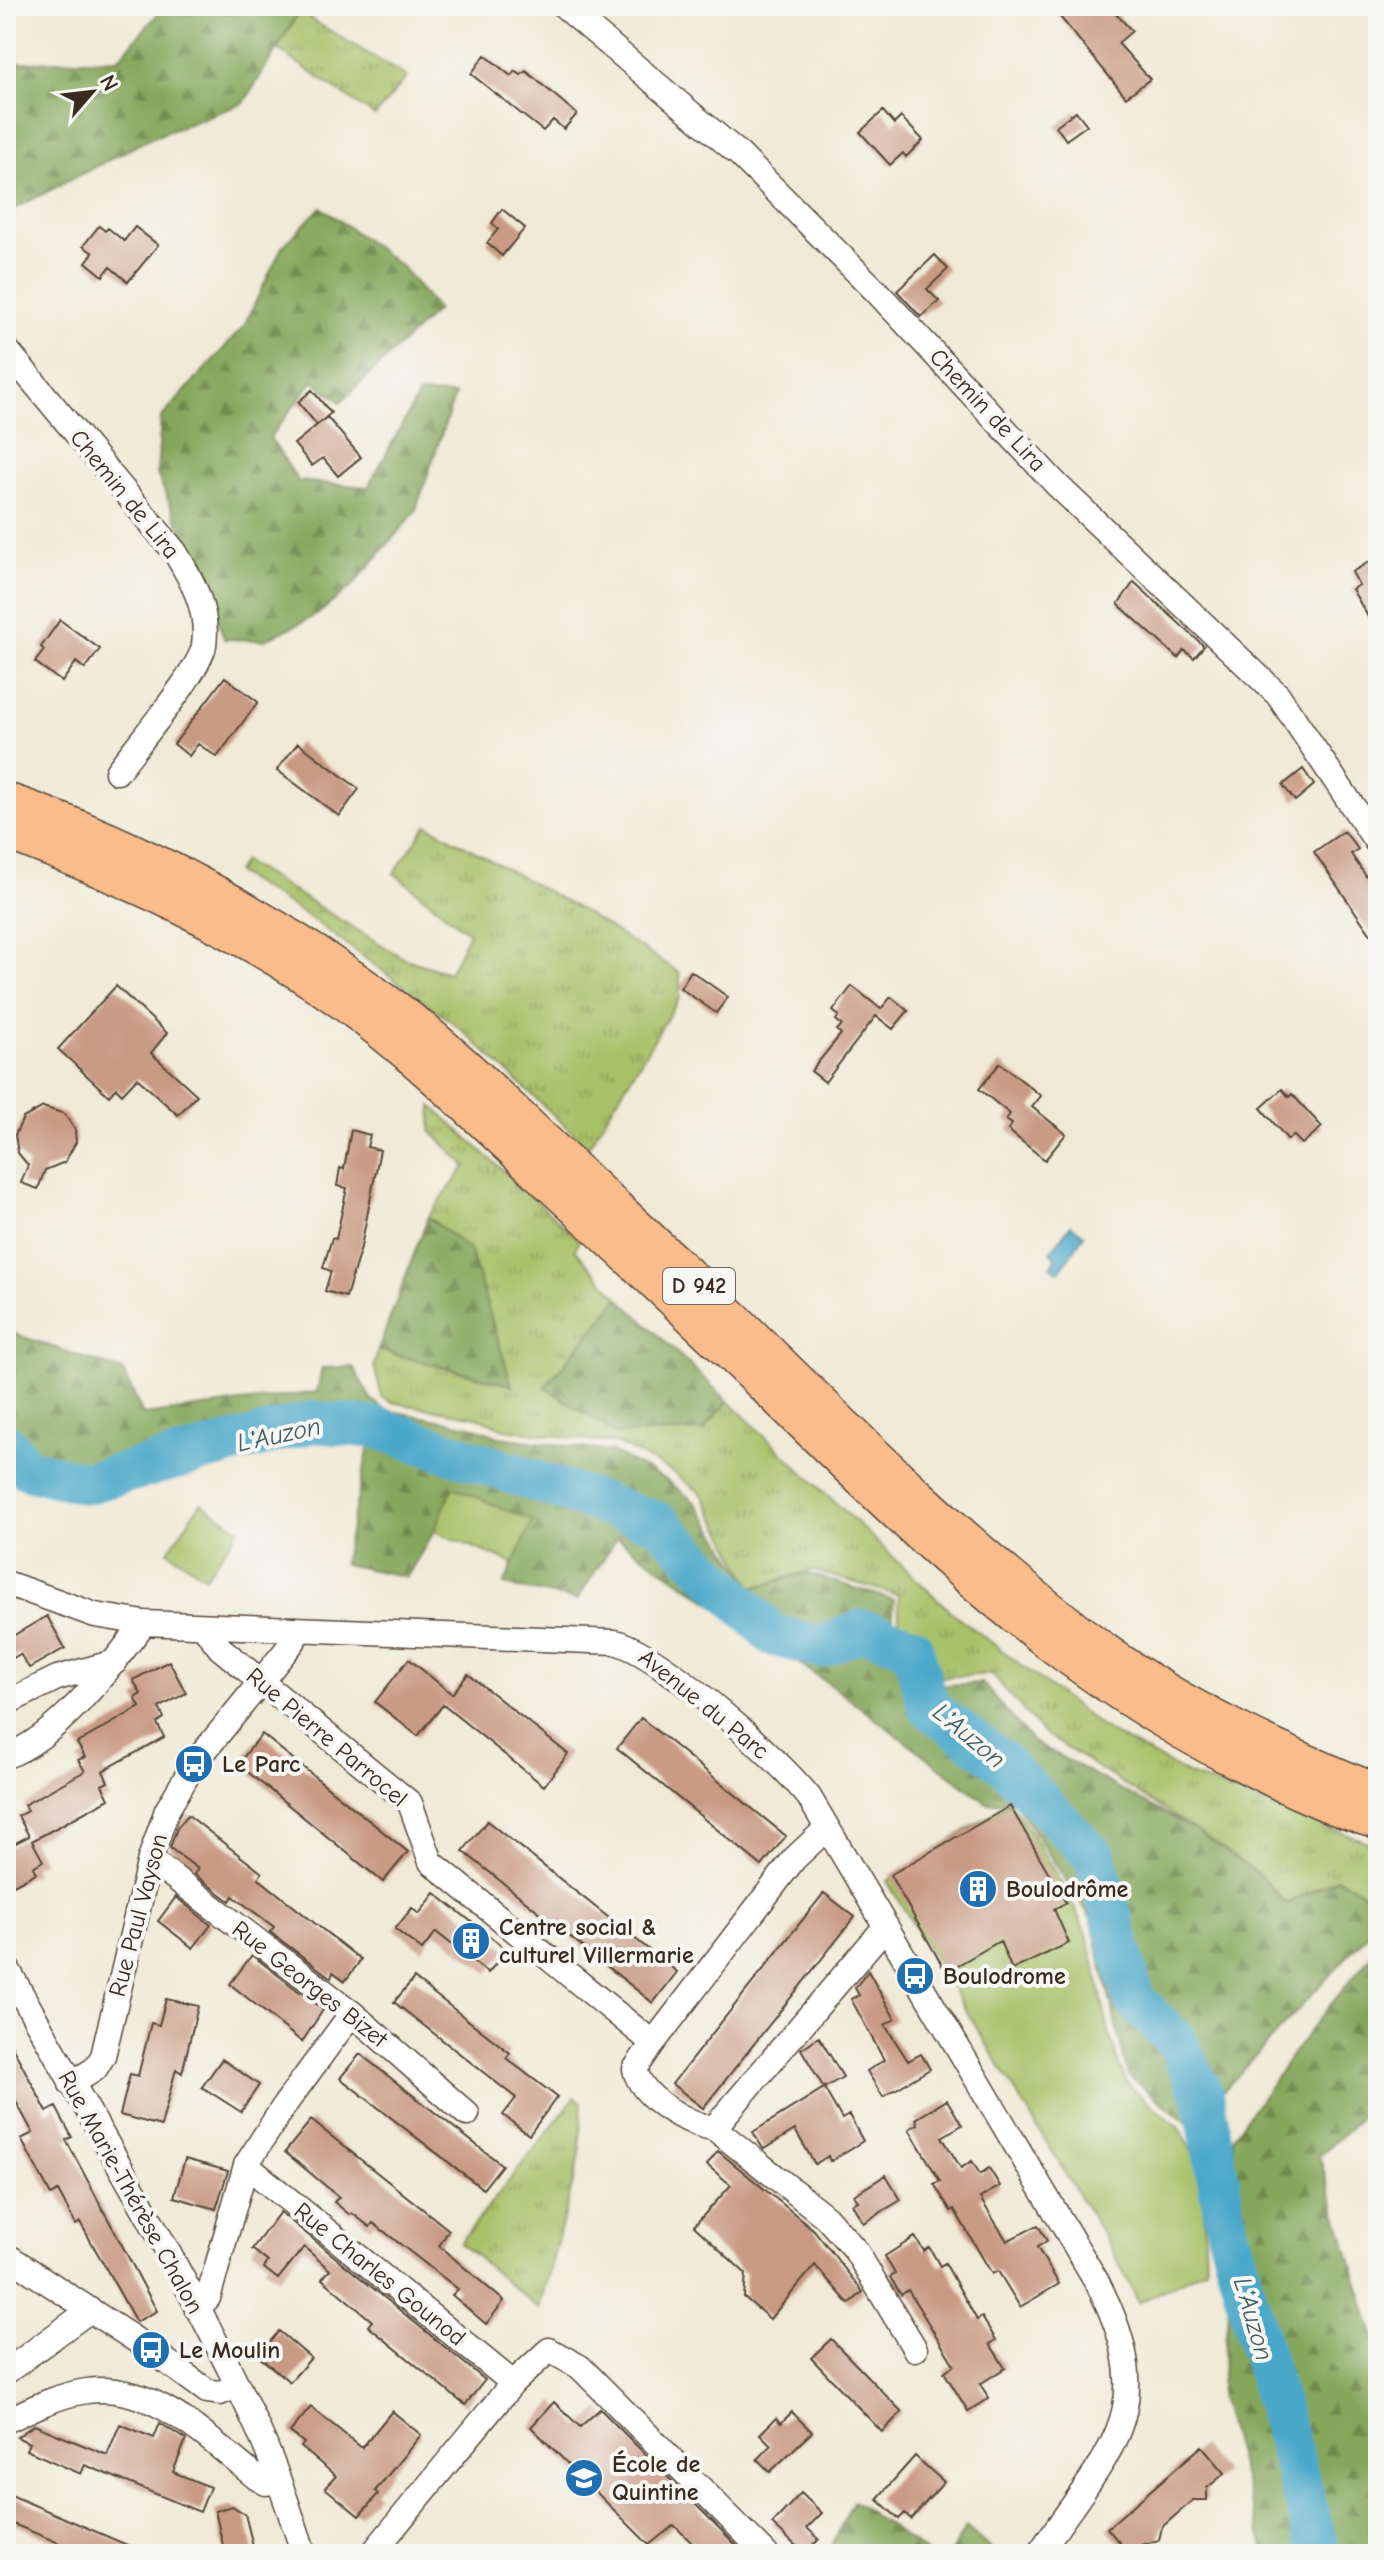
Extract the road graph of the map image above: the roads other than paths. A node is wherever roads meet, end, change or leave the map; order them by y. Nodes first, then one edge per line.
1 (564, 6) edge
2 (6, 349) edge
3 (117, 772) dead end
4 (6, 801) edge
5 (6, 831) edge
6 (1378, 844) edge
7 (6, 1583) edge
8 (144, 1623) junction
9 (204, 1627) junction
10 (298, 1630) junction
11 (115, 1662) junction
12 (261, 1679) junction
13 (6, 1703) edge
14 (6, 1756) edge
15 (1378, 1793) edge
16 (1378, 1821) edge
17 (827, 1828) junction
18 (150, 1859) junction
19 (886, 1926) junction
20 (6, 1966) edge
21 (352, 2013) junction
22 (653, 2043) junction
23 (71, 2084) junction
24 (467, 2114) dead end
25 (714, 2128) junction
26 (246, 2165) junction
27 (6, 2255) edge
28 (218, 2262) junction
29 (177, 2271) junction
30 (197, 2309) junction
31 (90, 2310) junction
32 (915, 2349) dead end
33 (6, 2372) edge
34 (513, 2383) junction
35 (237, 2386) junction
36 (6, 2421) edge
37 (279, 2481) junction
38 (304, 2554) edge
39 (372, 2554) edge
40 (766, 2554) edge
41 (1039, 2554) edge

1 - 6 street, Chemin de Lira
2 - 3 street, Chemin de Lira
4 - 15 main road, D 942
5 - 16 main road, D 942
7 - 8 street, Avenue du Parc
8 - 9 street, Avenue du Parc
8 - 11 street
9 - 10 street, Avenue du Parc
9 - 12 street, Rue Pierre Parrocel
10 - 12 street, Rue Paul Vayson
10 - 17 street, Avenue du Parc
11 - 13 street
11 - 14 street
12 - 18 street, Rue Paul Vayson
12 - 22 street, Rue Pierre Parrocel
17 - 19 street, Avenue du Parc
17 - 22 street
18 - 21 street, Rue Georges Bizet
18 - 23 street, Rue Paul Vayson
19 - 25 street
19 - 41 street, Avenue du Parc
20 - 23 street, Rue Marie-Thérèse Chalon
21 - 24 street, Rue Georges Bizet
21 - 26 street
22 - 25 street
23 - 29 street, Rue Marie-Thérèse Chalon
25 - 32 street
26 - 28 street
26 - 34 street, Rue Charles Gounod
27 - 31 street
28 - 29 street
28 - 30 street
29 - 30 street, Rue Marie-Thérèse Chalon
30 - 35 street, Rue Marie-Thérèse Chalon
31 - 33 street
31 - 35 street
34 - 39 street
34 - 40 street
35 - 37 street, Rue Marie-Thérèse Chalon
36 - 37 street
37 - 38 street, Rue Marie-Thérèse Chalon

